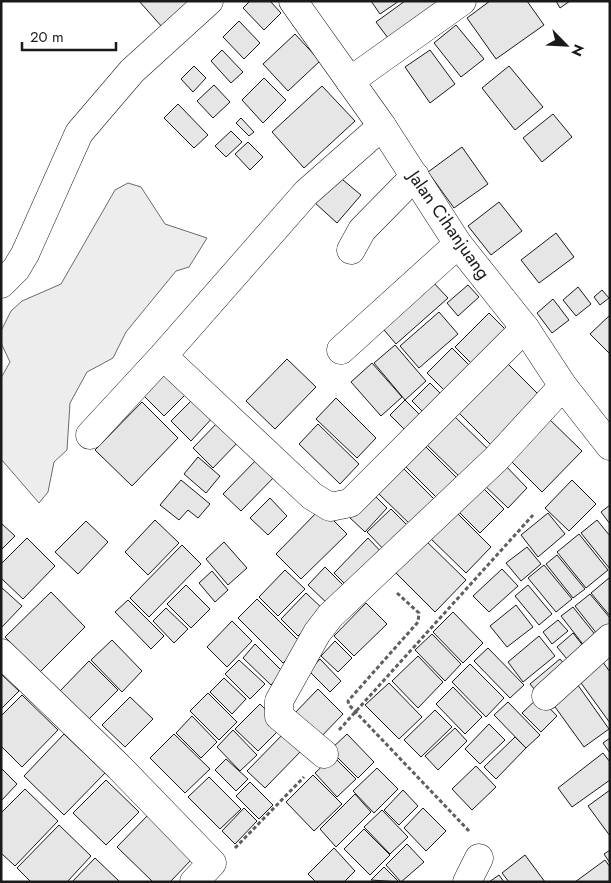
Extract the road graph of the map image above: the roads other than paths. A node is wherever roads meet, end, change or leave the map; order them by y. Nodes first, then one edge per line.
1 (209, 1) edge
2 (293, 1) edge
3 (462, 1) edge
4 (350, 80) junction
5 (382, 126) junction
6 (414, 176) junction
7 (458, 244) junction
8 (351, 250) dead end
9 (1, 284) edge
10 (524, 328) junction
11 (341, 350) dead end
12 (163, 356) junction
13 (563, 386) junction
14 (90, 436) dead end
15 (610, 446) edge
16 (610, 638) edge
17 (1, 653) edge
18 (546, 696) dead end
19 (324, 754) road end
20 (203, 872) edge

1 - 9 street
2 - 4 street, Jalan Cihanjuang
3 - 4 street
4 - 5 street, Jalan Cihanjuang
5 - 6 street, Jalan Cihanjuang
5 - 12 street
6 - 7 street, Jalan Cihanjuang
6 - 8 street
7 - 10 street, Jalan Cihanjuang
7 - 11 street
10 - 12 street
10 - 13 street, Jalan Cihanjuang
12 - 14 street
13 - 15 street, Jalan Cihanjuang
13 - 19 street
16 - 18 street
17 - 20 street

